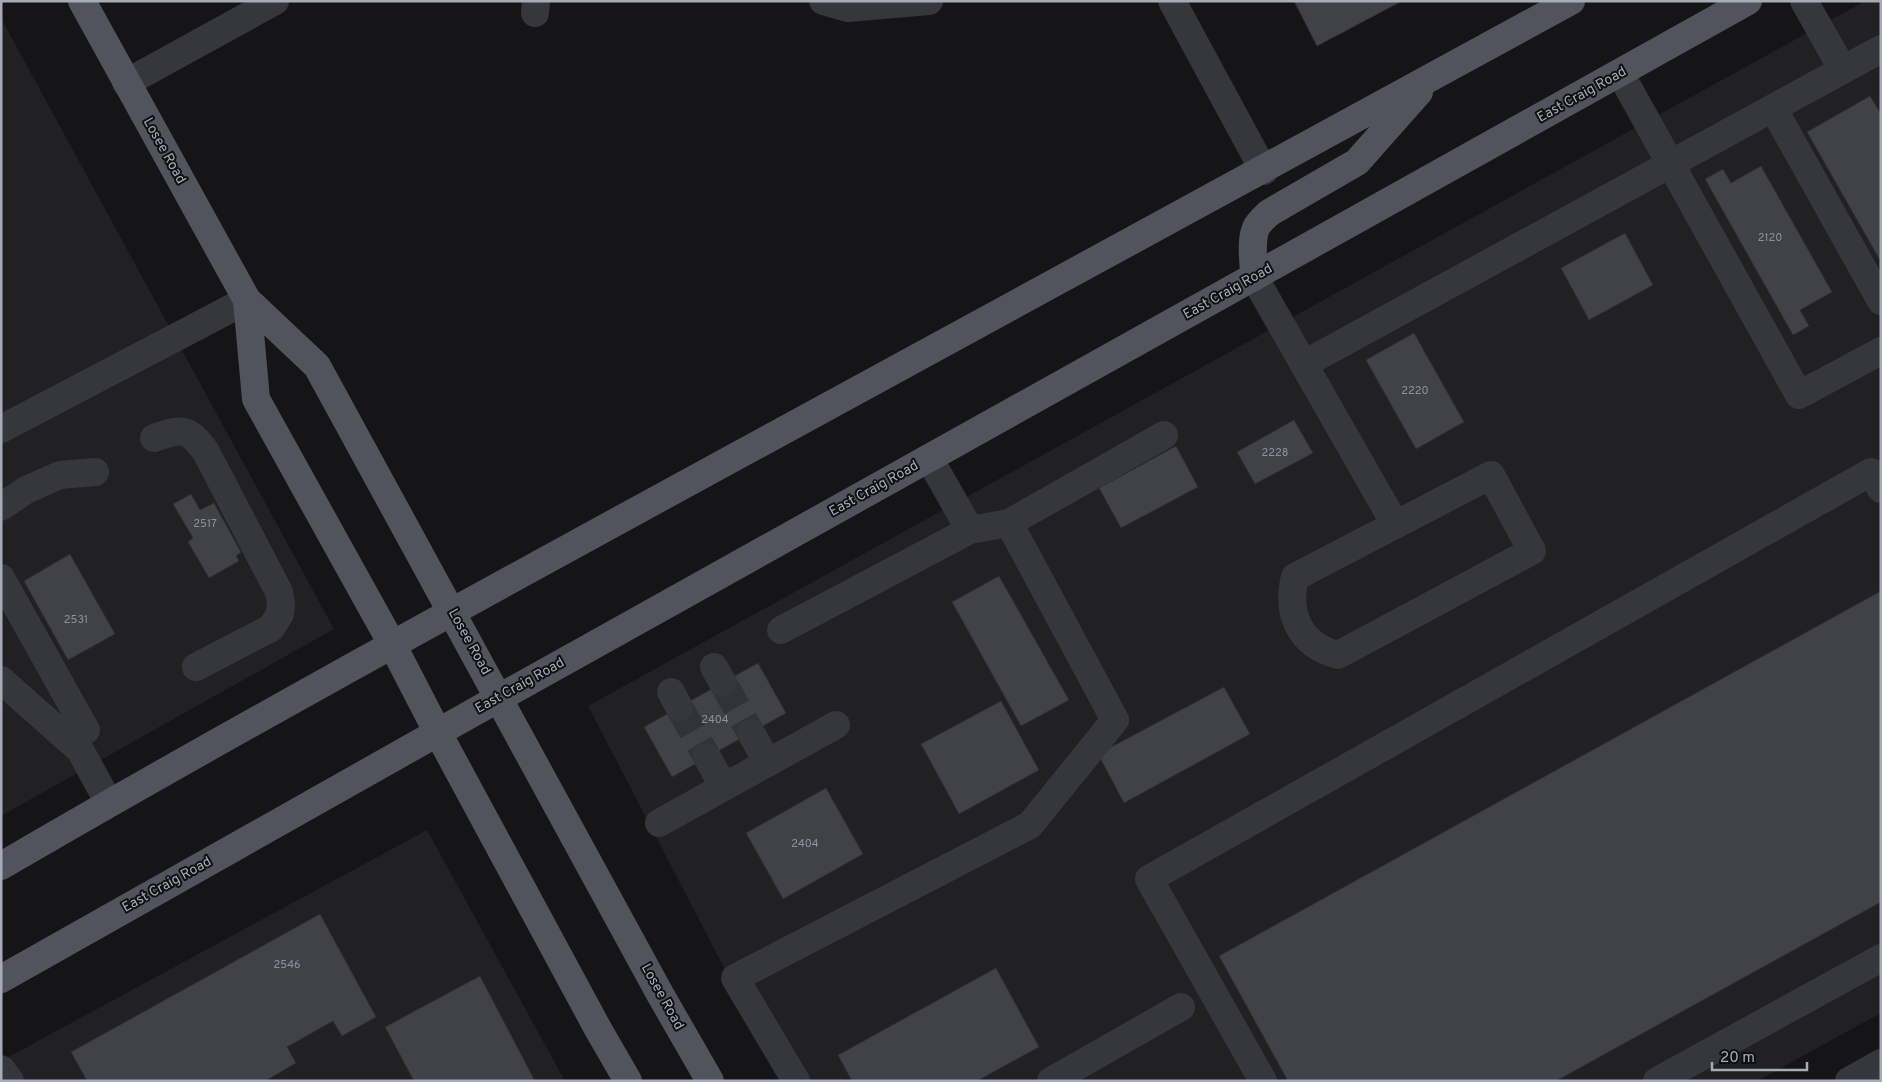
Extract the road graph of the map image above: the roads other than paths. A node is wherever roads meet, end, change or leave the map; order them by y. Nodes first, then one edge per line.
1 (82, 1) edge
2 (823, 1) edge
3 (928, 1) edge
4 (1172, 1) edge
5 (1571, 1) edge
6 (1748, 1) edge
7 (1804, 1) edge
8 (258, 5) edge
9 (1881, 50) edge
10 (1843, 70) junction
11 (1620, 73) junction
12 (1434, 76) junction
13 (126, 83) junction
14 (1773, 108) junction
15 (1672, 164) junction
16 (1264, 170) junction
17 (1254, 277) junction
18 (247, 300) junction
19 (1881, 301) edge
20 (1881, 351) edge
21 (1304, 364) junction
22 (1, 430) edge
23 (1164, 435) dead end
24 (154, 438) dead end
25 (929, 458) junction
26 (95, 472) dead end
27 (1881, 489) edge
28 (1, 507) edge
29 (1009, 523) junction
30 (1395, 524) junction
31 (970, 530) junction
32 (1, 578) edge
33 (452, 611) junction
34 (781, 630) dead end
35 (392, 644) junction
36 (196, 667) dead end
37 (1, 680) edge
38 (499, 698) junction
39 (836, 725) dead end
40 (86, 730) dead end
41 (438, 733) junction
42 (751, 733) tunnel mouth
43 (708, 757) tunnel mouth
44 (768, 763) junction
45 (724, 787) junction
46 (109, 803) junction
47 (659, 824) dead end
48 (1, 866) edge
49 (1881, 958) edge
50 (1, 979) edge
51 (1181, 1007) dead end
52 (1881, 1063) edge
53 (1, 1069) edge
54 (10, 1081) edge
55 (628, 1081) edge
56 (710, 1081) edge
57 (796, 1081) edge
58 (1051, 1081) edge
59 (1262, 1081) edge
60 (1657, 1081) edge
61 (1849, 1081) edge

1 - 13 main road, Losee Road
2 - 3 street
4 - 16 street
5 - 12 main road
6 - 11 main road, East Craig Road
7 - 10 street
8 - 13 street
9 - 10 street
10 - 14 street
11 - 15 street
11 - 17 main road, East Craig Road
12 - 16 main road
12 - 17 main road
13 - 18 main road, Losee Road
14 - 15 street
14 - 19 street
15 - 20 street
15 - 21 street
16 - 33 main road
17 - 21 street
17 - 25 main road, East Craig Road
18 - 22 street
18 - 33 main road, Losee Road
18 - 35 main road, Losee Road
21 - 30 street
23 - 29 street
24 - 36 street
25 - 31 street
25 - 38 main road, East Craig Road
26 - 28 street
27 - 59 street
29 - 31 street
29 - 57 street
30 - 30 street
31 - 34 street
32 - 40 street
33 - 35 main road
33 - 38 main road, Losee Road
35 - 41 main road, Losee Road
35 - 46 main road
37 - 46 street
38 - 41 main road, East Craig Road
38 - 56 main road, Losee Road
39 - 44 street
41 - 50 main road, East Craig Road
41 - 55 main road, Losee Road
42 - 44 street
43 - 45 street
44 - 45 street
45 - 47 street
46 - 48 main road
49 - 60 street
51 - 58 street
52 - 61 street
53 - 54 street

